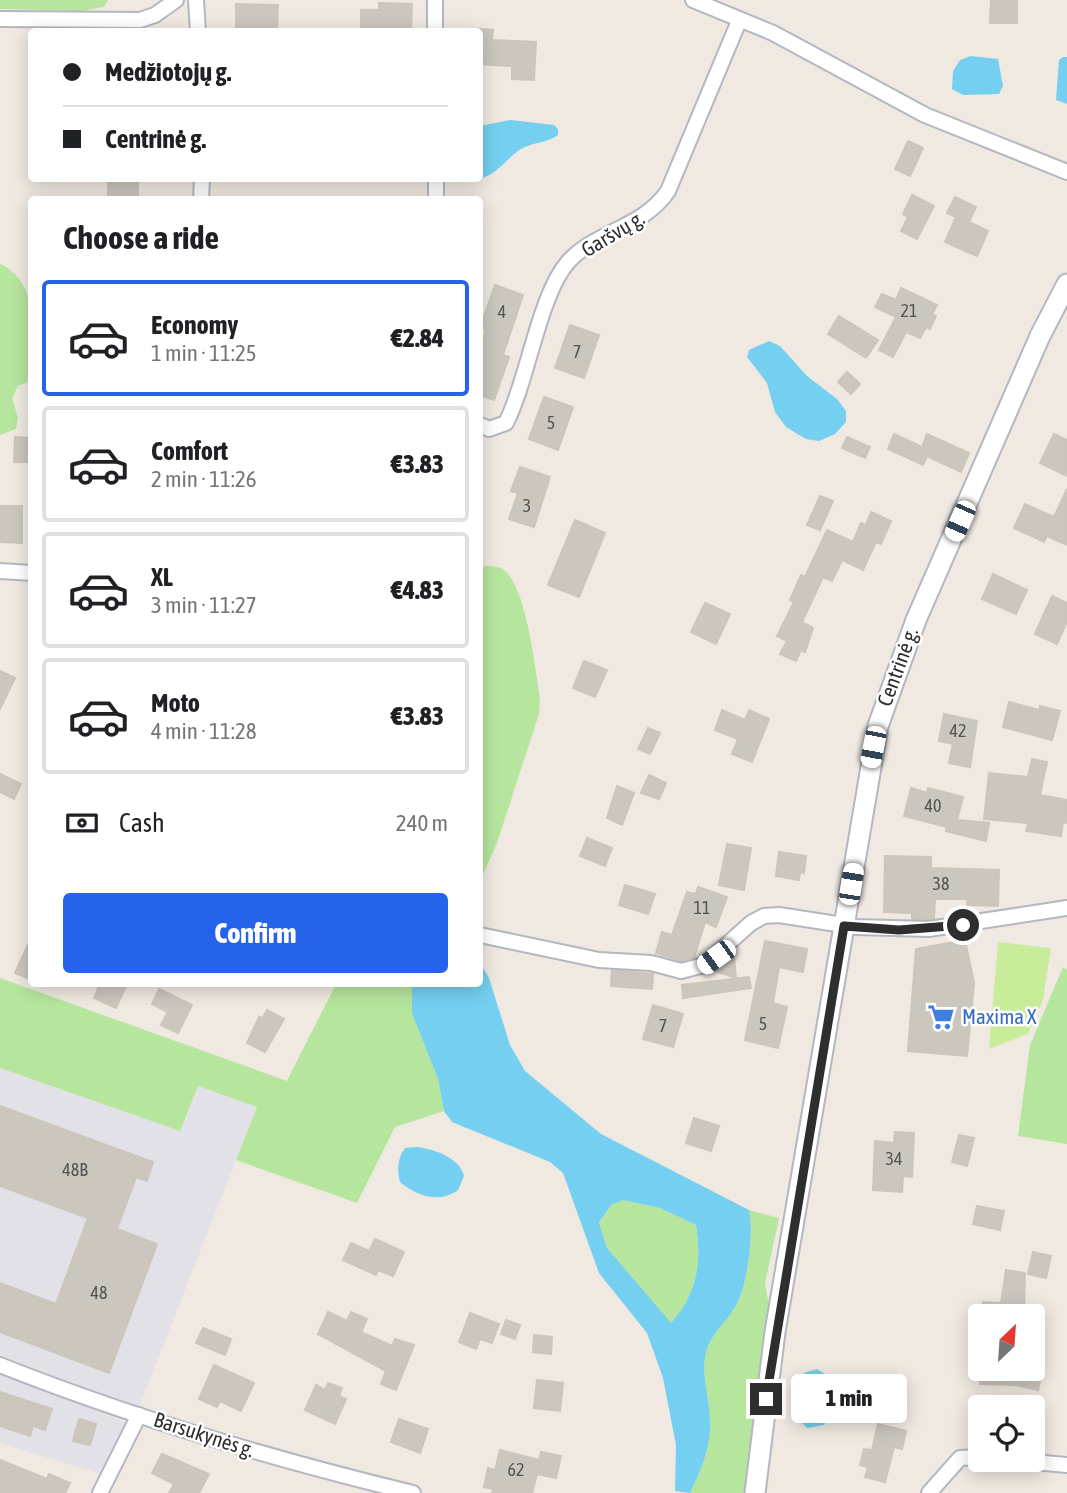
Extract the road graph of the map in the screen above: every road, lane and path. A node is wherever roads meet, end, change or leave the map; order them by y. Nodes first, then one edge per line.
1 (176, 0) edge
2 (196, 0) edge
3 (435, 0) edge
4 (693, 0) edge
5 (0, 19) edge
6 (739, 21) junction
7 (198, 28) edge
8 (435, 28) edge
9 (1067, 172) edge
10 (1067, 284) edge
11 (483, 426) edge
12 (0, 571) edge
13 (28, 573) edge
14 (1067, 908) edge
15 (844, 926) junction
16 (483, 936) edge
17 (0, 1365) edge
18 (139, 1415) junction
19 (968, 1458) edge
20 (1045, 1463) edge
21 (1067, 1465) edge
22 (100, 1493) edge
23 (412, 1493) edge
24 (755, 1493) edge
25 (929, 1493) edge

1 - 5 street
2 - 7 street
3 - 8 street
4 - 6 street
6 - 9 street
6 - 11 street, Garšvų g.
10 - 15 main road, Centrinė g.
12 - 13 street
14 - 15 street
15 - 16 street
15 - 24 main road, Centrinė g.
17 - 18 street, Barsukynės g.
18 - 22 street
18 - 23 street, Barsukynės g.
19 - 25 street
20 - 21 street

